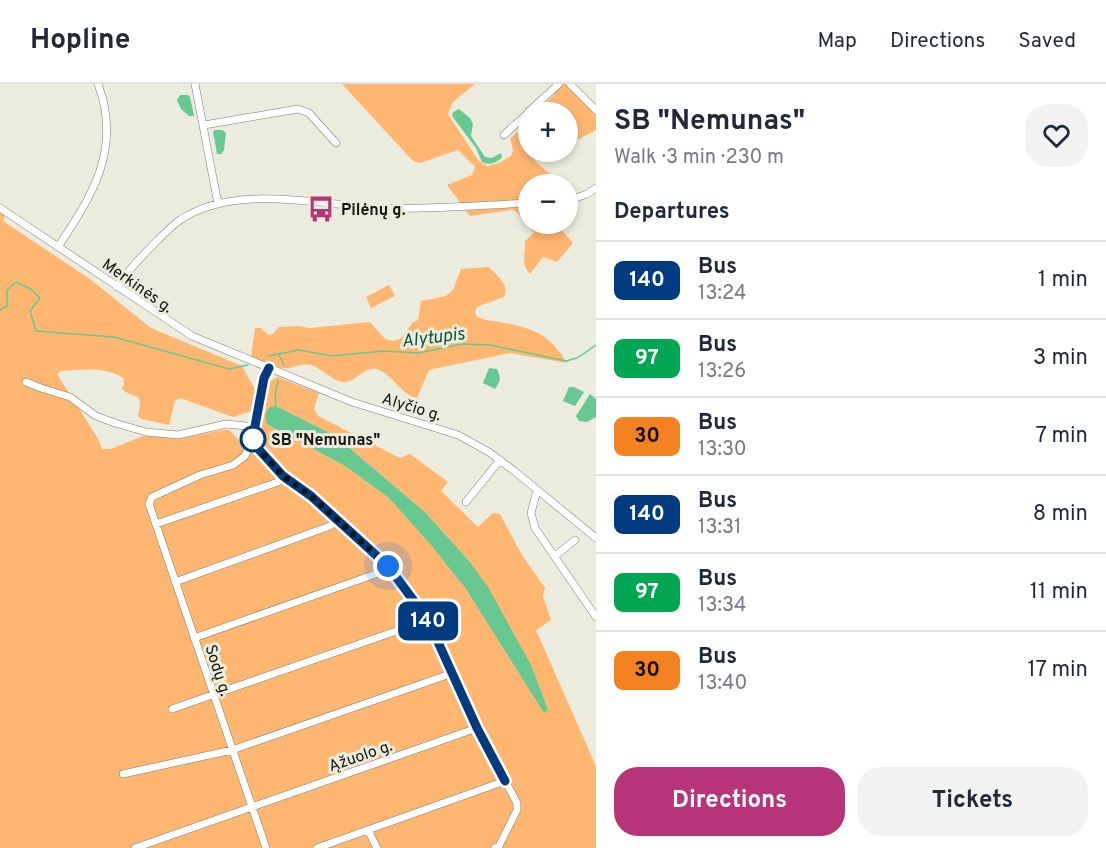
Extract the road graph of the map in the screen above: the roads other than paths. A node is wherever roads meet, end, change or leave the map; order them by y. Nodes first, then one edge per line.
1 (98, 84) edge
2 (195, 84) edge
3 (559, 84) edge
4 (570, 84) edge
5 (540, 102) edge
6 (596, 110) edge
7 (518, 122) edge
8 (204, 125) junction
9 (504, 135) dead end
10 (336, 144) dead end
11 (596, 188) edge
12 (578, 197) edge
13 (518, 203) edge
14 (218, 204) junction
15 (0, 208) edge
16 (58, 247) junction
17 (117, 287) junction
18 (269, 368) junction
19 (26, 382) dead end
20 (256, 427) junction
21 (252, 442) junction
22 (500, 460) junction
23 (283, 476) junction
24 (537, 490) junction
25 (466, 502) dead end
26 (338, 520) junction
27 (156, 525) junction
28 (596, 538) edge
29 (575, 540) dead end
30 (555, 556) junction
31 (388, 566) junction
32 (175, 582) junction
33 (596, 617) edge
34 (428, 620) junction
35 (194, 638) junction
36 (453, 673) junction
37 (213, 694) junction
38 (172, 709) dead end
39 (477, 728) junction
40 (232, 750) junction
41 (123, 774) dead end
42 (505, 781) junction
43 (251, 808) junction
44 (368, 830) junction
45 (135, 848) edge
46 (266, 848) edge
47 (317, 848) edge
48 (377, 848) edge
49 (495, 848) edge

1 - 16 street
2 - 8 street
3 - 5 street
4 - 6 street
7 - 9 street
8 - 10 street
8 - 14 street
11 - 12 street
13 - 14 street
14 - 17 street
15 - 16 street, Merkinės g.
16 - 17 street, Merkinės g.
17 - 18 street, Merkinės g.
18 - 20 street
18 - 22 street, Alyčio g.
19 - 20 street
20 - 21 street
21 - 23 street
21 - 27 street, Sodų g.
22 - 24 street, Alyčio g.
22 - 25 street
23 - 26 street
23 - 27 street
24 - 28 street, Alyčio g.
24 - 30 street
26 - 31 street
26 - 32 street
27 - 32 street, Sodų g.
29 - 30 street
30 - 33 street
31 - 34 street
31 - 35 street
32 - 35 street, Sodų g.
34 - 36 street
34 - 37 street
35 - 37 street, Sodų g.
36 - 39 street
36 - 40 street
37 - 38 street
37 - 40 street, Sodų g.
39 - 42 street
39 - 43 street, Ąžuolo g.
40 - 41 street
40 - 43 street, Sodų g.
42 - 44 street
42 - 49 street
43 - 45 street, Ąžuolo g.
43 - 46 street, Sodų g.
44 - 47 street
44 - 48 street

